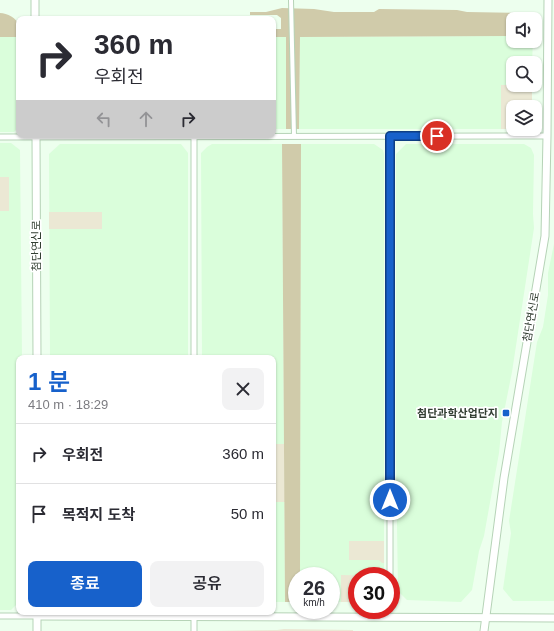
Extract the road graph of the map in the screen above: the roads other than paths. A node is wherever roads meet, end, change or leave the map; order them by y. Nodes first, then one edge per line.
1 (35, 0) edge
2 (291, 0) edge
3 (548, 0) edge
4 (35, 16) edge
5 (276, 136) edge
6 (294, 136) junction
7 (390, 136) junction
8 (547, 136) junction
9 (0, 137) edge
10 (16, 137) edge
11 (36, 138) edge
12 (194, 138) edge
13 (37, 355) edge
14 (194, 355) edge
15 (390, 567) edge
16 (276, 614) edge
17 (348, 614) edge
18 (400, 614) edge
19 (18, 615) edge
20 (37, 615) edge
21 (194, 615) edge
22 (0, 616) edge
23 (486, 618) junction
24 (554, 618) edge
25 (37, 631) edge
26 (194, 631) edge
27 (484, 631) edge

1 - 4 street
2 - 6 street
3 - 8 street, 첨단연신로
5 - 6 street
6 - 7 street
7 - 8 street
7 - 15 street
8 - 23 street, 첨단연신로
9 - 10 street
11 - 13 street, 첨단연신로
12 - 14 street
16 - 17 street
18 - 23 street
19 - 22 street
20 - 25 street
21 - 26 street
23 - 24 street
23 - 27 street, 첨단연신로

